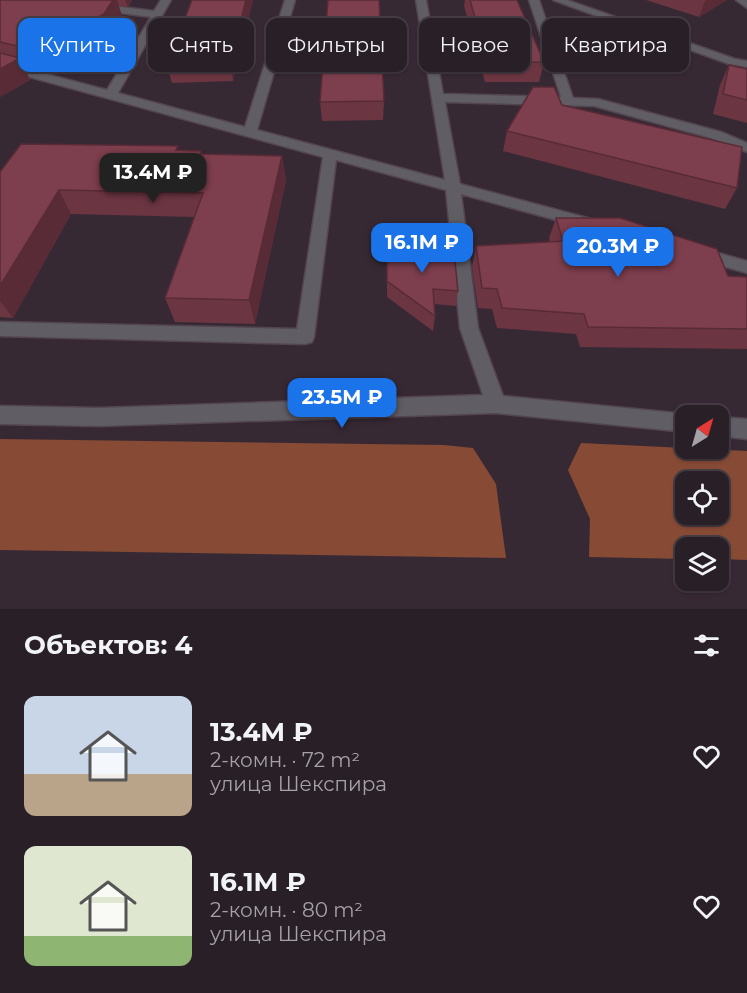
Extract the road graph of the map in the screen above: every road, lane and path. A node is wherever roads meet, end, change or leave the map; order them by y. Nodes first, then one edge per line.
1 (166, 0) edge
2 (290, 0) edge
3 (421, 0) edge
4 (534, 0) edge
5 (558, 0) edge
6 (741, 0) edge
7 (747, 5) edge
8 (90, 7) edge
9 (158, 15) junction
10 (747, 64) edge
11 (0, 65) edge
12 (111, 94) junction
13 (438, 98) junction
14 (568, 101) junction
15 (250, 131) junction
16 (747, 148) edge
17 (330, 153) junction
18 (453, 187) junction
19 (600, 227) edge
20 (679, 249) edge
21 (747, 267) edge
22 (0, 329) edge
23 (496, 404) junction
24 (0, 415) edge
25 (675, 422) edge
26 (729, 427) edge
27 (747, 429) edge

1 - 9 street
2 - 15 street
3 - 13 street
4 - 14 street
5 - 10 street
6 - 7 street
8 - 9 street
9 - 12 street
11 - 12 street
12 - 15 street
13 - 14 street
13 - 18 street
14 - 16 street
15 - 17 street
17 - 18 street
17 - 22 street
18 - 19 street
18 - 23 street
20 - 21 street
23 - 24 street
23 - 25 street
26 - 27 street

